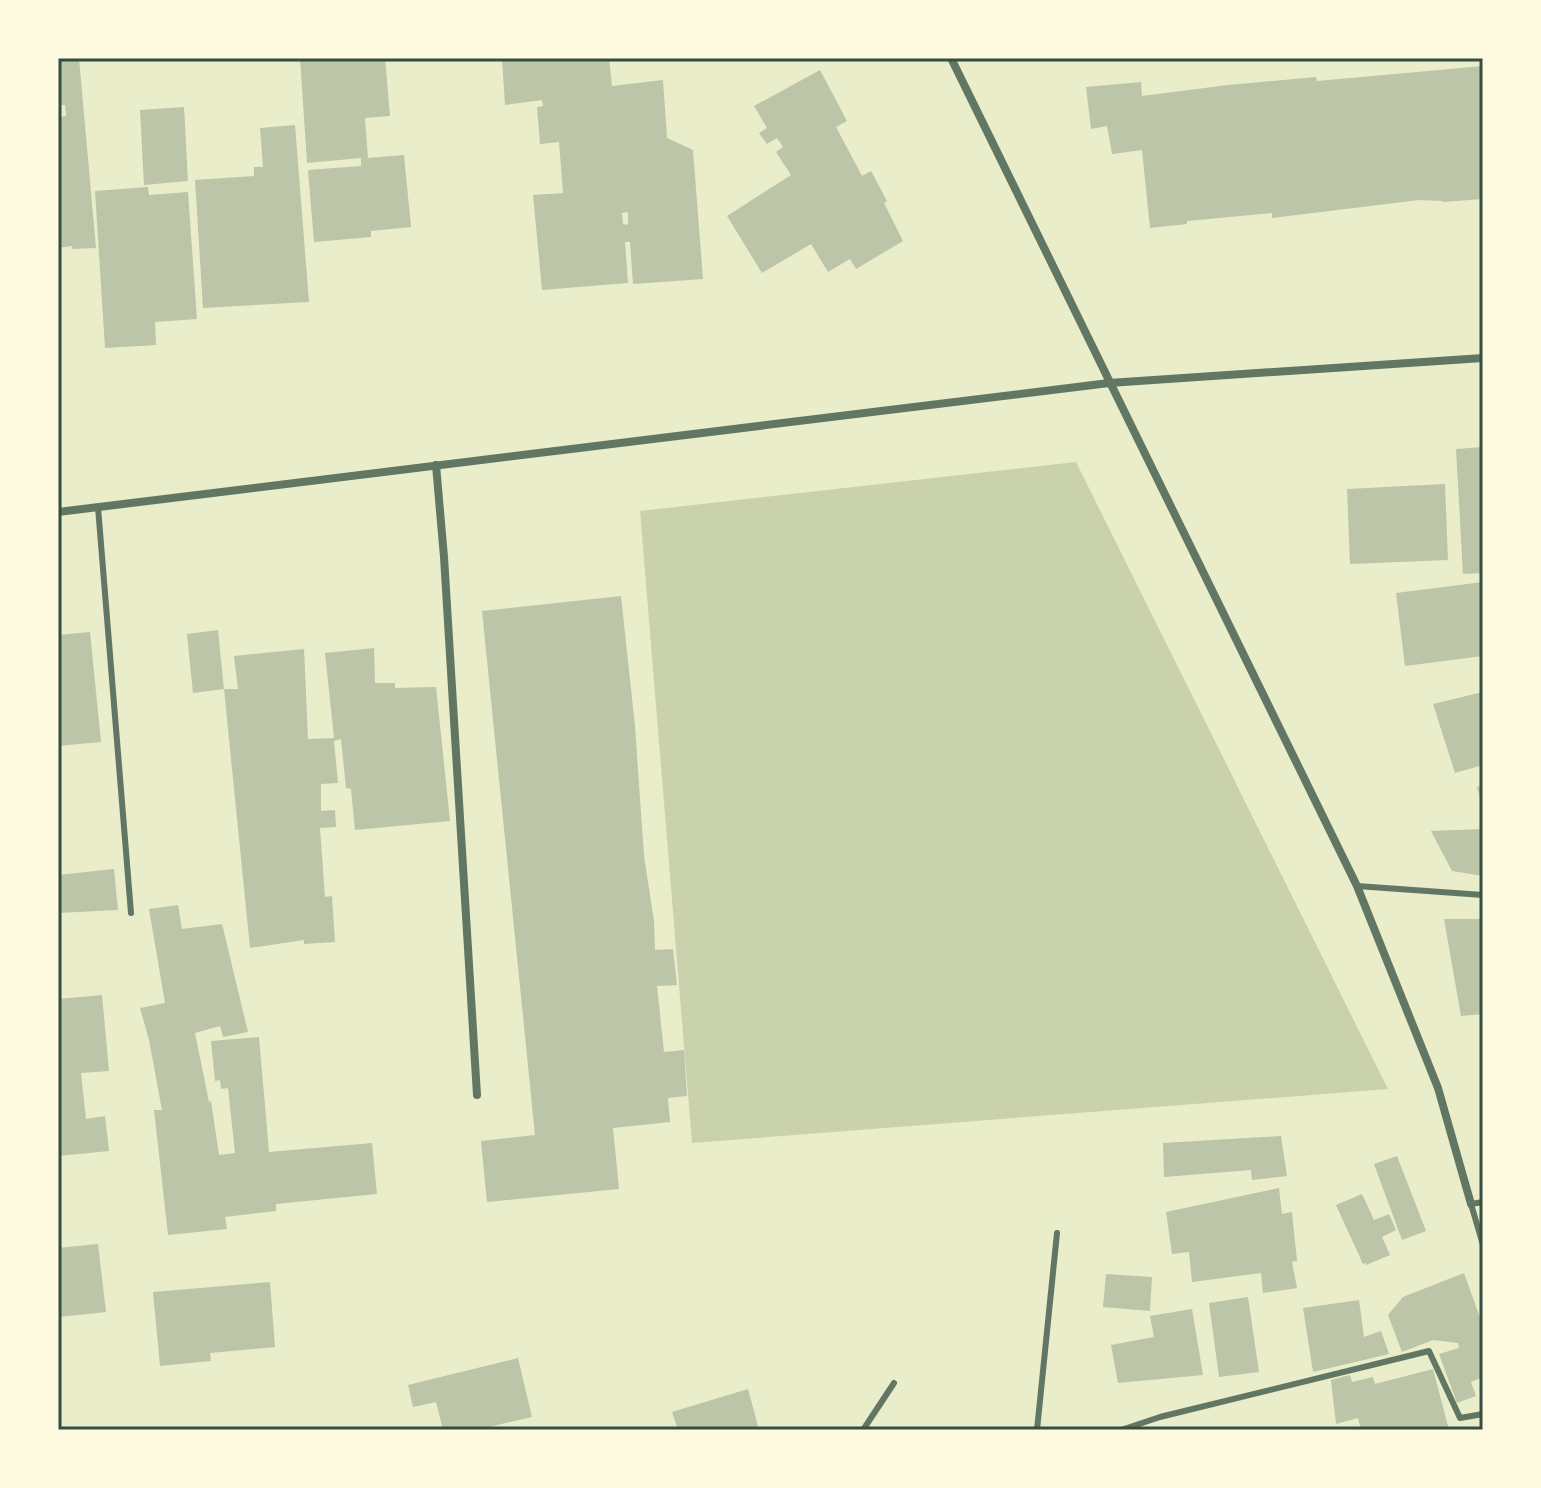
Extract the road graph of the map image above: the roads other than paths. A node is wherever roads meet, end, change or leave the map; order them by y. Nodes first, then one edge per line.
1 (951, 58) edge
2 (1483, 358) edge
3 (1109, 383) junction
4 (436, 465) junction
5 (98, 507) junction
6 (58, 512) edge
7 (1357, 886) junction
8 (1483, 895) edge
9 (131, 913) dead end
10 (477, 1095) dead end
11 (1483, 1202) edge
12 (1471, 1204) junction
13 (1057, 1233) dead end
14 (1483, 1245) edge
15 (894, 1383) dead end
16 (1483, 1414) edge
17 (863, 1430) edge
18 (1037, 1430) edge
19 (1121, 1430) edge

1 - 3 street
2 - 3 street
3 - 4 street
3 - 7 street
4 - 5 street
4 - 10 street
5 - 6 street
5 - 9 lane
7 - 8 lane
7 - 12 street
11 - 12 lane
12 - 14 lane
13 - 18 lane
15 - 17 lane
16 - 19 lane

